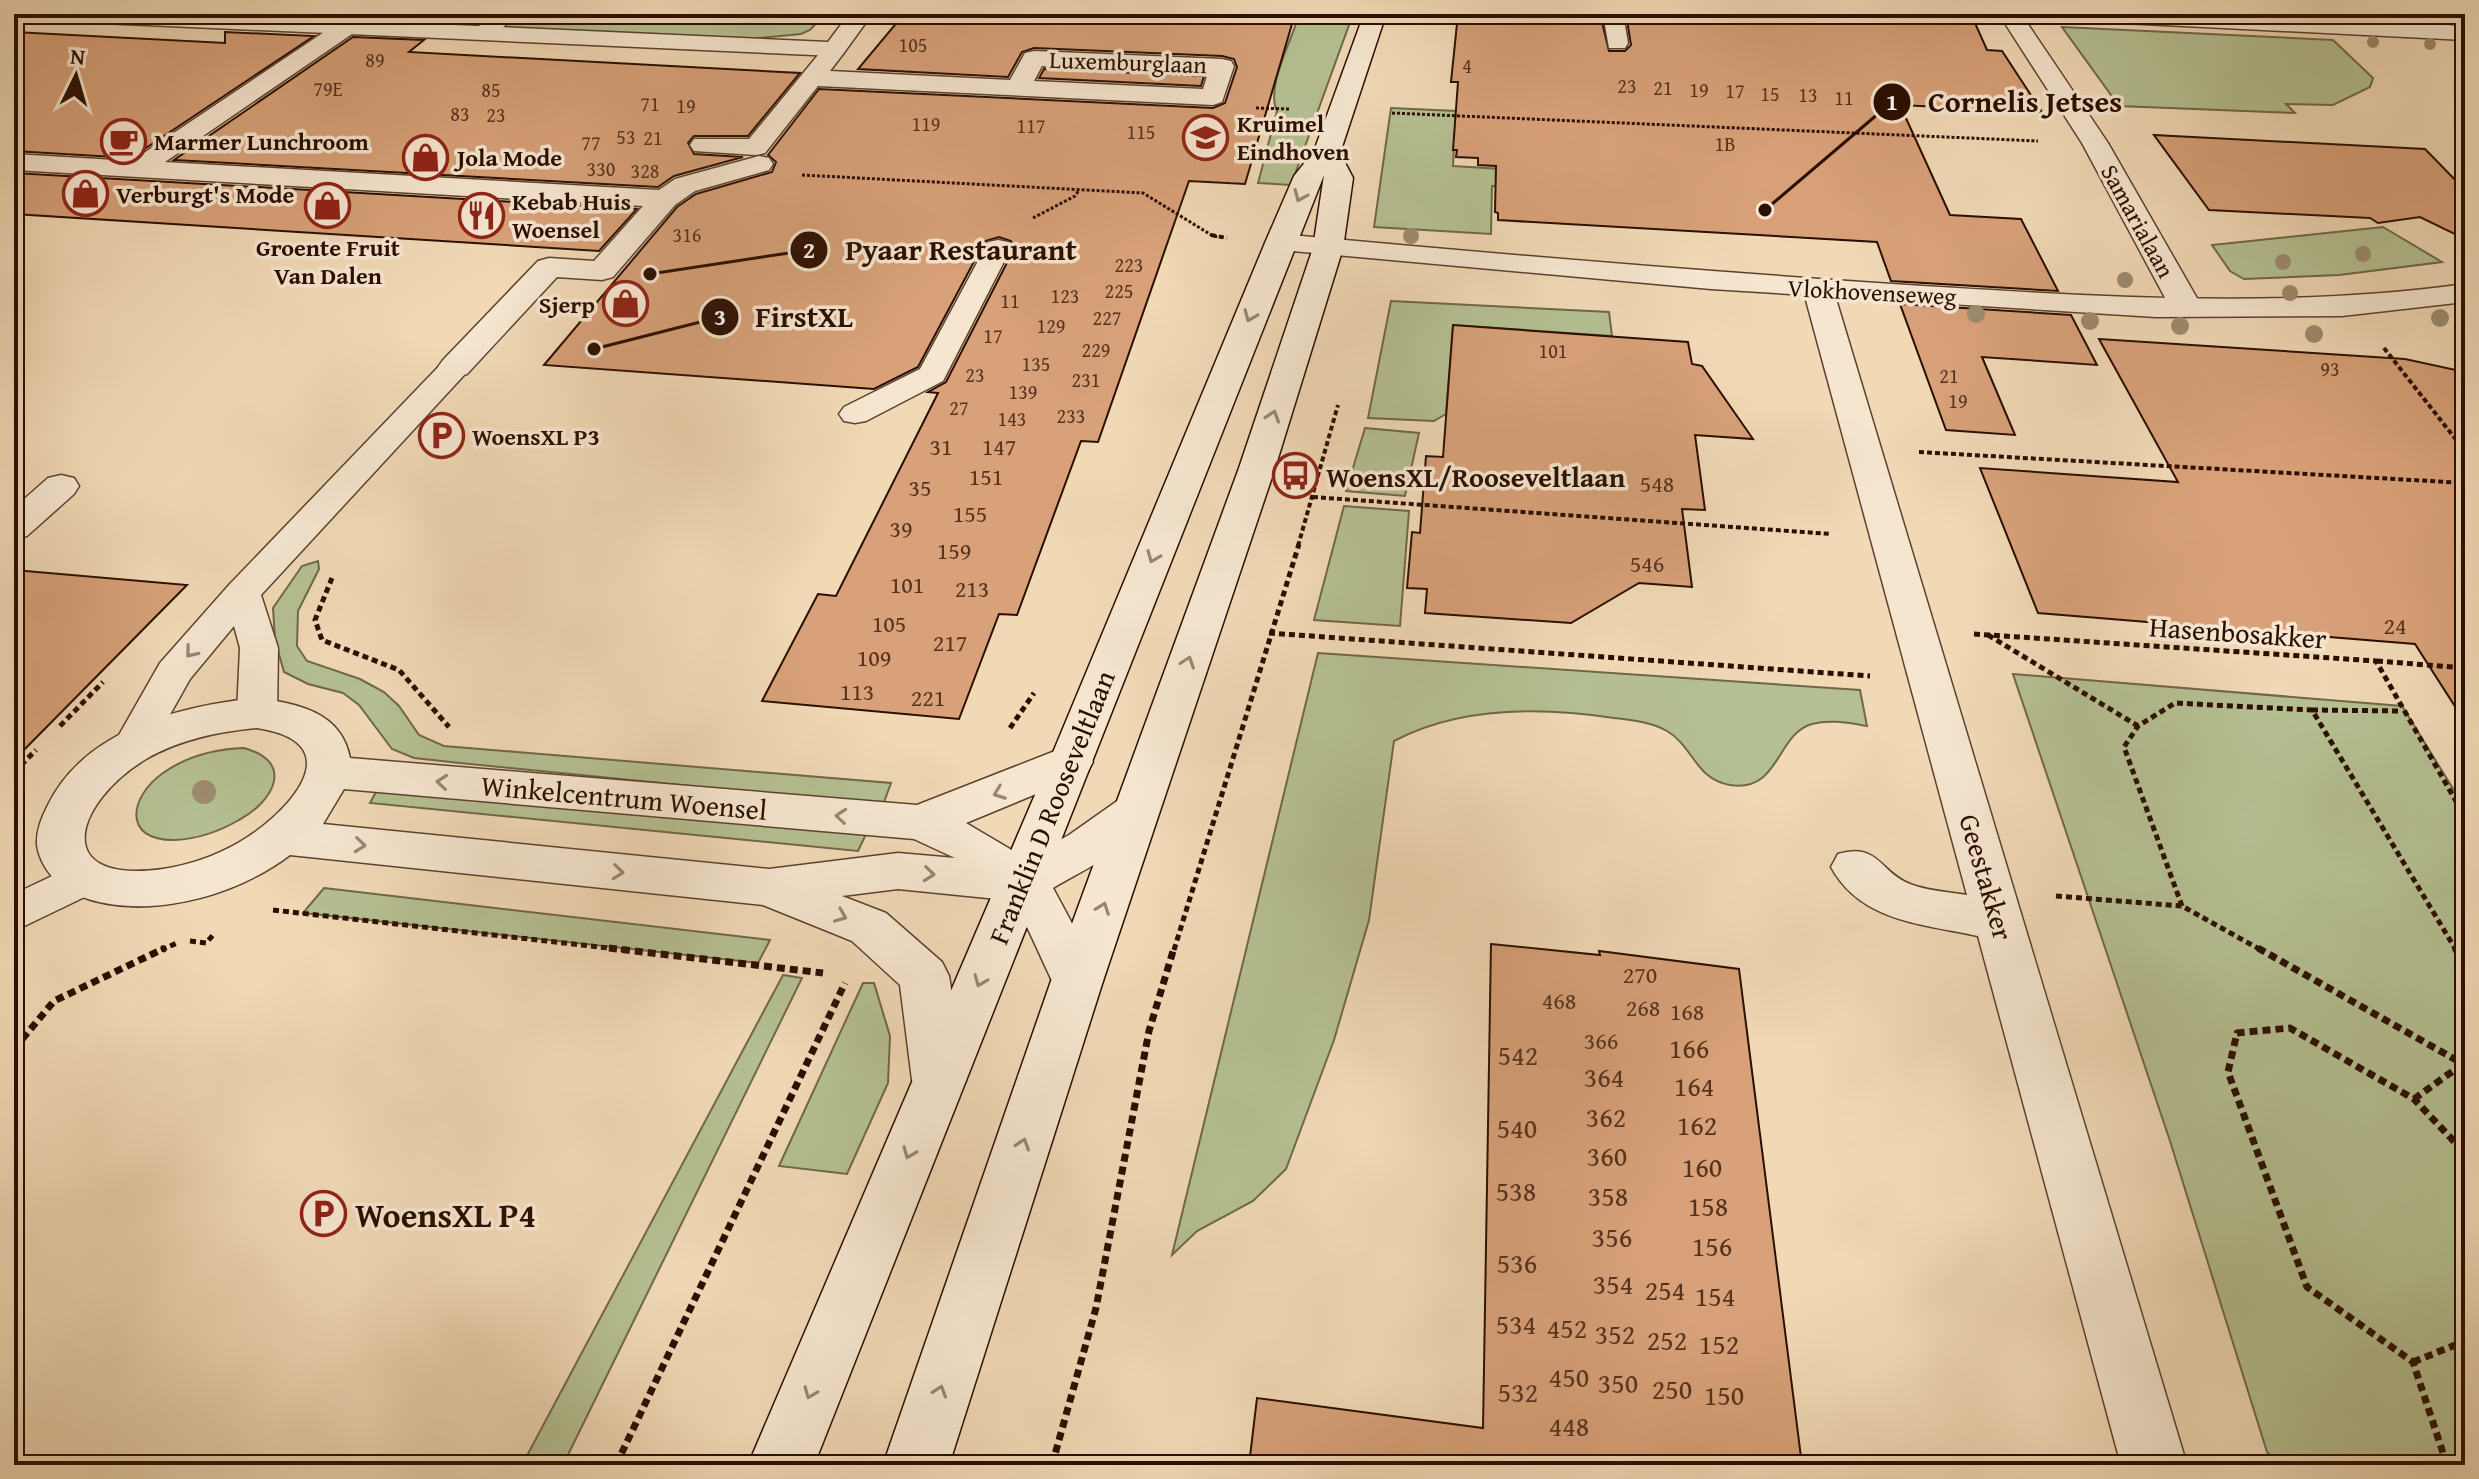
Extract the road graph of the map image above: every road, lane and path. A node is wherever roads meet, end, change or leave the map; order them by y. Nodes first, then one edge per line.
1 (58, 14) edge
2 (507, 14) edge
3 (861, 14) edge
4 (1375, 14) edge
5 (1613, 14) edge
6 (2010, 14) edge
7 (2083, 14) edge
8 (2420, 14) edge
9 (112, 15) edge
10 (347, 27) junction
11 (2439, 31) junction
12 (483, 33) junction
13 (2465, 33) edge
14 (1617, 43) dead end
15 (835, 49) junction
16 (813, 78) junction
17 (1213, 97) joint
18 (1341, 110) junction
19 (2095, 143) junction
20 (703, 145) dead end
21 (1327, 153) junction
22 (14, 162) edge
23 (759, 164) joint
24 (139, 168) junction
25 (665, 199) junction
26 (1280, 243) junction
27 (998, 248) dead end
28 (1328, 248) junction
29 (1818, 289) junction
30 (2465, 293) edge
31 (2186, 307) junction
32 (2351, 307) junction
33 (455, 367) joint
34 (1340, 396) dead end
35 (855, 414) dead end
36 (1866, 449) junction
37 (2465, 451) edge
38 (2465, 483) edge
39 (61, 486) dead end
40 (1313, 497) junction
41 (14, 528) edge
42 (299, 532) junction
43 (1892, 538) junction
44 (242, 593) junction
45 (1918, 629) junction
46 (1269, 633) junction
47 (1987, 634) junction
48 (2376, 661) junction
49 (2465, 668) edge
50 (1931, 680) junction
51 (2312, 710) junction
52 (2402, 711) junction
53 (257, 713) junction
54 (2138, 726) junction
55 (463, 729) dead end
56 (131, 749) junction
57 (1071, 762) junction
58 (329, 772) junction
59 (1136, 811) junction
60 (2465, 817) edge
61 (919, 822) junction
62 (282, 837) junction
63 (1855, 867) dead end
64 (82, 879) junction
65 (1021, 883) junction
66 (769, 887) junction
67 (1995, 906) junction
68 (2182, 906) junction
69 (269, 909) dead end
70 (14, 914) edge
71 (222, 924) dead end
72 (2465, 965) edge
73 (833, 974) dead end
74 (1077, 981) junction
75 (14, 1049) edge
76 (2464, 1064) edge
77 (939, 1080) junction
78 (2414, 1099) junction
79 (2465, 1153) edge
80 (2465, 1341) edge
81 (2413, 1362) junction
82 (781, 1465) edge
83 (916, 1465) edge
84 (1052, 1465) edge
85 (2154, 1465) edge
86 (2447, 1465) edge

1 - 9 street
2 - 12 street
3 - 15 street
4 - 18 street, Franklin D Rooseveltlaan
5 - 14 lane
6 - 19 street, Samarialaan
7 - 11 street
8 - 11 street
9 - 10 street
10 - 12 street
10 - 24 street
11 - 13 street
12 - 15 street
15 - 16 street
16 - 17 street, Luxemburglaan
16 - 20 street
17 - 18 path
18 - 19 path
18 - 21 street, Franklin D Rooseveltlaan
19 - 31 street, Samarialaan
21 -> 26 street, Franklin D Rooseveltlaan
21 - 28 street
22 - 24 street
23 - 25 street
23 - 26 path
24 - 25 street
25 - 33 street
26 - 28 street, Vlokhovenseweg
26 -> 57 street, Franklin D Rooseveltlaan
27 - 35 lane
28 - 29 street, Vlokhovenseweg
59 -> 28 street
29 - 31 street, Vlokhovenseweg
29 - 36 street, Geestakker
30 - 32 street, Vlokhovenseweg
31 - 32 street, Vlokhovenseweg
32 - 37 path
33 - 42 lane
34 - 40 path
36 - 38 path
36 - 43 street, Geestakker
39 - 41 street
40 - 43 path
40 - 46 path
42 - 44 lane
42 - 55 path
43 - 45 street, Geestakker
44 - 53 lane
44 -> 56 lane
45 - 47 path, Hasenbosakker
45 - 50 street, Geestakker
46 - 50 path
46 - 84 path
47 - 48 path, Hasenbosakker
47 - 54 path
48 - 49 path, Hasenbosakker
48 - 52 path
50 - 67 street, Geestakker
51 - 52 path
51 - 54 path
51 - 72 path
52 - 60 path
53 - 56 street
53 - 58 street
54 - 68 path
56 - 64 street
57 -> 61 street, Winkelcentrum Woensel
57 - 65 street, Franklin D Rooseveltlaan
61 -> 58 street, Winkelcentrum Woensel
58 - 62 street
59 - 65 street
74 -> 59 street
61 - 65 street, Winkelcentrum Woensel
62 - 64 street
62 -> 66 street
63 - 67 street
64 - 70 lane
66 -> 65 street
65 - 74 street, Winkelcentrum Woensel
65 -> 77 street, Franklin D Rooseveltlaan
66 -> 77 street
67 - 68 path
67 - 85 street, Geestakker
68 - 76 path
69 - 73 path
71 - 75 path
83 -> 74 street
76 - 78 path
77 -> 82 street, Franklin D Rooseveltlaan
78 - 79 path
78 - 81 path
80 - 81 path
81 - 86 path

